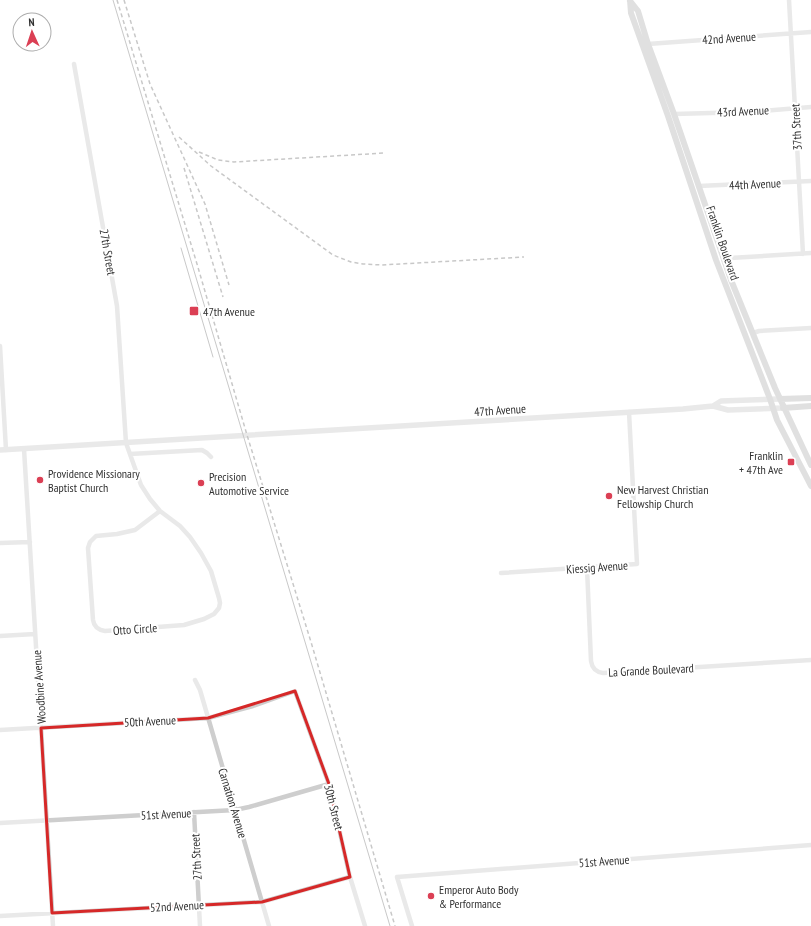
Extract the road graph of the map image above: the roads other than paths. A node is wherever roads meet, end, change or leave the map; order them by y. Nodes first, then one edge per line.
1 (789, 0) edge
2 (630, 1) edge
3 (811, 32) edge
4 (791, 34) junction
5 (648, 44) junction
6 (74, 64) dead end
7 (811, 107) edge
8 (795, 108) junction
9 (674, 114) junction
10 (811, 181) edge
11 (799, 182) junction
12 (699, 186) junction
13 (714, 231) junction
14 (811, 253) edge
15 (803, 254) junction
16 (724, 260) junction
17 (725, 282) junction
18 (747, 318) junction
19 (811, 328) edge
20 (753, 334) junction
21 (0, 346) edge
22 (811, 398) edge
23 (770, 399) junction
24 (780, 399) junction
25 (713, 406) junction
26 (811, 406) edge
27 (784, 408) junction
28 (773, 409) junction
29 (629, 412) junction
30 (126, 443) junction
31 (24, 449) junction
32 (3, 450) edge
33 (130, 454) junction
34 (211, 457) dead end
35 (811, 465) edge
36 (811, 486) edge
37 (160, 511) junction
38 (30, 542) junction
39 (0, 543) edge
40 (587, 568) junction
41 (501, 573) dead end
42 (35, 634) junction
43 (0, 636) edge
44 (811, 660) edge
45 (195, 680) dead end
46 (295, 691) joint
47 (208, 718) junction
48 (41, 728) junction
49 (0, 730) edge
50 (329, 784) junction
51 (235, 810) junction
52 (194, 812) junction
53 (46, 820) junction
54 (0, 823) edge
55 (811, 846) edge
56 (350, 877) junction
57 (262, 902) junction
58 (199, 905) junction
59 (52, 913) junction
60 (0, 916) edge
61 (53, 926) edge
62 (200, 926) edge
63 (269, 926) edge
64 (365, 926) edge
65 (412, 926) edge

1 - 4 street, 37th Street
2 - 5 main road, Franklin Boulevard
2 - 17 main road, Franklin Boulevard
3 - 4 street, 42nd Avenue
4 - 5 street, 42nd Avenue
4 - 8 street, 37th Street
5 - 9 main road, Franklin Boulevard
6 - 30 street, 27th Street
7 - 8 street, 43rd Avenue
8 - 9 street, 43rd Avenue
8 - 11 street, 37th Street
9 - 12 main road, Franklin Boulevard
10 - 11 street, 44th Avenue
11 - 12 street, 44th Avenue
11 - 15 street, 37th Street
12 - 13 main road, Franklin Boulevard
13 - 16 main road, Franklin Boulevard
13 - 17 main road
14 - 15 street
15 - 16 street
16 - 18 main road, Franklin Boulevard
17 - 18 main road
17 - 23 main road, Franklin Boulevard
18 - 20 main road, Franklin Boulevard
19 - 20 street
20 - 24 main road, Franklin Boulevard
21 - 32 street
22 - 24 main road, 47th Avenue
23 - 24 street, 47th Avenue
23 - 25 street, 47th Avenue
23 - 28 main road, Franklin Boulevard
24 - 27 main road, Franklin Boulevard
25 - 28 street, 47th Avenue
25 - 29 street, 47th Avenue
26 - 27 main road, 47th Avenue
27 - 28 street, 47th Avenue
27 - 35 main road, Franklin Boulevard
28 - 36 main road, Franklin Boulevard
29 - 30 street, 47th Avenue
29 - 40 street, Kiessig Avenue
30 - 31 street, 47th Avenue
30 - 33 street, Otto Circle
31 - 32 street, 47th Avenue
31 - 38 street, Woodbine Avenue
33 - 34 street
33 - 37 street, Otto Circle
37 - 37 street, Otto Circle
38 - 39 street
38 - 42 street, Woodbine Avenue
40 - 41 street, Kiessig Avenue
40 - 44 street, La Grande Boulevard
42 - 43 street
42 - 48 street, Woodbine Avenue
45 - 47 street, Carnation Avenue
46 - 47 street, 50th Avenue
46 - 50 street, 30th Street
47 - 48 street, 50th Avenue
47 - 51 street, Carnation Avenue
48 - 49 street, 50th Avenue
48 - 53 street, Woodbine Avenue
50 - 51 street, 51st Avenue
50 - 56 street, 30th Street
51 - 52 street, 51st Avenue
51 - 57 street, Carnation Avenue
52 - 53 street, 51st Avenue
52 - 58 street, 27th Street
53 - 54 street, 51st Avenue
53 - 59 street, Woodbine Avenue
55 - 65 street, 51st Avenue
56 - 57 street, 52nd Avenue
56 - 64 street, 30th Street
57 - 58 street, 52nd Avenue
57 - 63 street, Carnation Avenue
58 - 59 street, 52nd Avenue
58 - 62 street, 27th Street
59 - 60 street, 52nd Avenue
59 - 61 street, Woodbine Avenue

